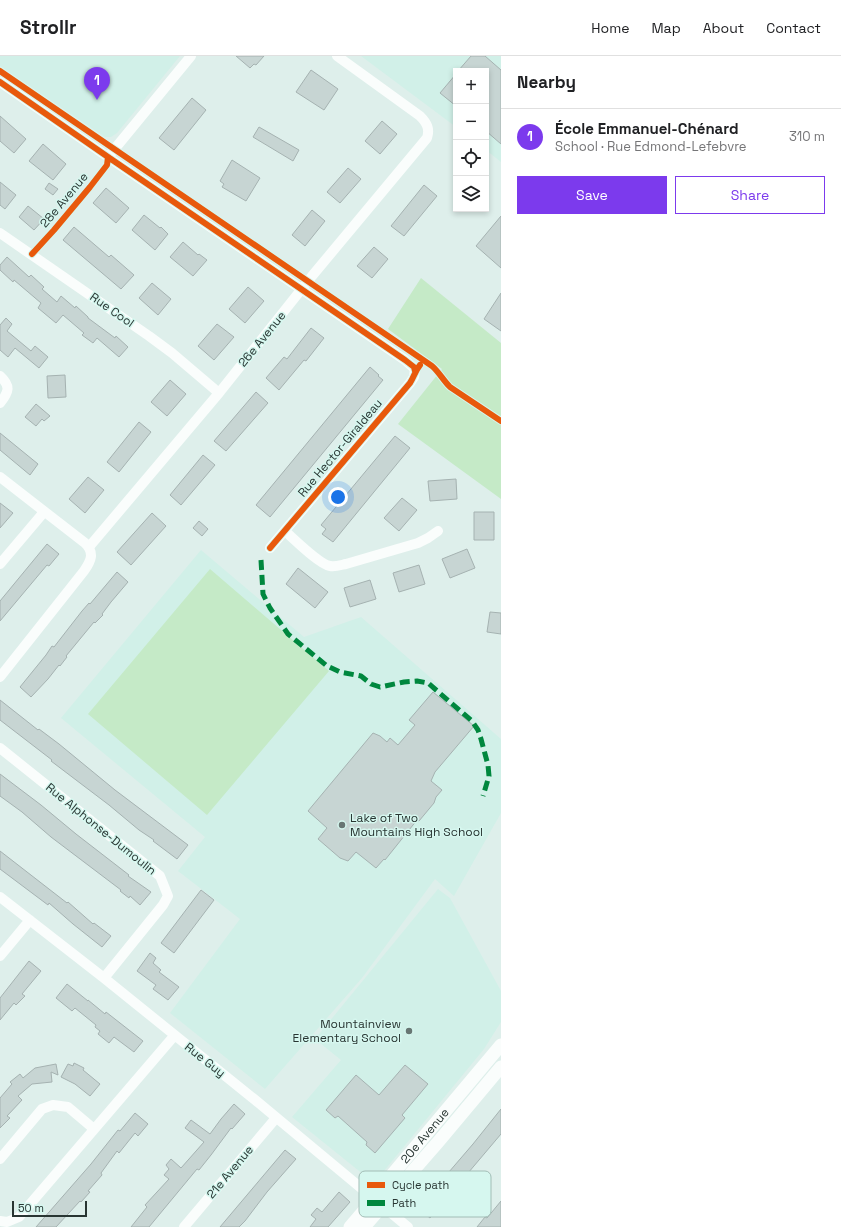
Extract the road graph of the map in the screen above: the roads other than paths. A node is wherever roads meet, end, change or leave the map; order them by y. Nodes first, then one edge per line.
1 (191, 56) edge
2 (337, 56) edge
3 (0, 82) edge
4 (108, 157) junction
5 (0, 232) edge
6 (302, 289) junction
7 (0, 376) edge
8 (219, 393) junction
9 (0, 403) edge
10 (0, 477) edge
11 (44, 512) junction
12 (285, 531) junction
13 (438, 531) dead end
14 (88, 547) junction
15 (270, 548) dead end
16 (0, 564) edge
17 (0, 677) edge
18 (0, 748) edge
19 (0, 897) edge
20 (30, 920) junction
21 (0, 956) edge
22 (104, 978) junction
23 (174, 1036) junction
24 (501, 1045) edge
25 (501, 1067) edge
26 (276, 1118) junction
27 (94, 1129) junction
28 (0, 1159) edge
29 (395, 1171) edge
30 (406, 1171) edge
31 (359, 1186) edge
32 (361, 1217) edge
33 (370, 1217) edge
34 (396, 1217) edge
35 (0, 1221) edge
36 (184, 1227) edge
37 (350, 1227) edge
38 (364, 1227) edge
39 (408, 1227) edge

1 - 4 street
2 - 6 street, 26e Avenue
3 - 4 street
4 - 6 street
5 - 8 street, Rue Cool
6 - 8 street, 26e Avenue
6 - 12 street, Rue Hector-Giraldeau
7 - 9 street
8 - 14 street, 26e Avenue
10 - 11 street
11 - 14 street
11 - 16 street
12 - 13 street
12 - 15 street, Rue Hector-Giraldeau
14 - 17 street
18 - 22 street, Rue Alphonse-Dumoulin
19 - 20 street, Rue Guy
20 - 21 street
20 - 22 street, Rue Guy
22 - 23 street, Rue Guy
23 - 26 street, Rue Guy
23 - 27 street
24 - 29 street, 20e Avenue
25 - 30 street, 20e Avenue
26 - 31 street, Rue Guy
26 - 36 street, 21e Avenue
27 - 28 street
27 - 35 street
32 - 37 street, 20e Avenue
33 - 38 street, 20e Avenue
34 - 39 street, Rue Guy

